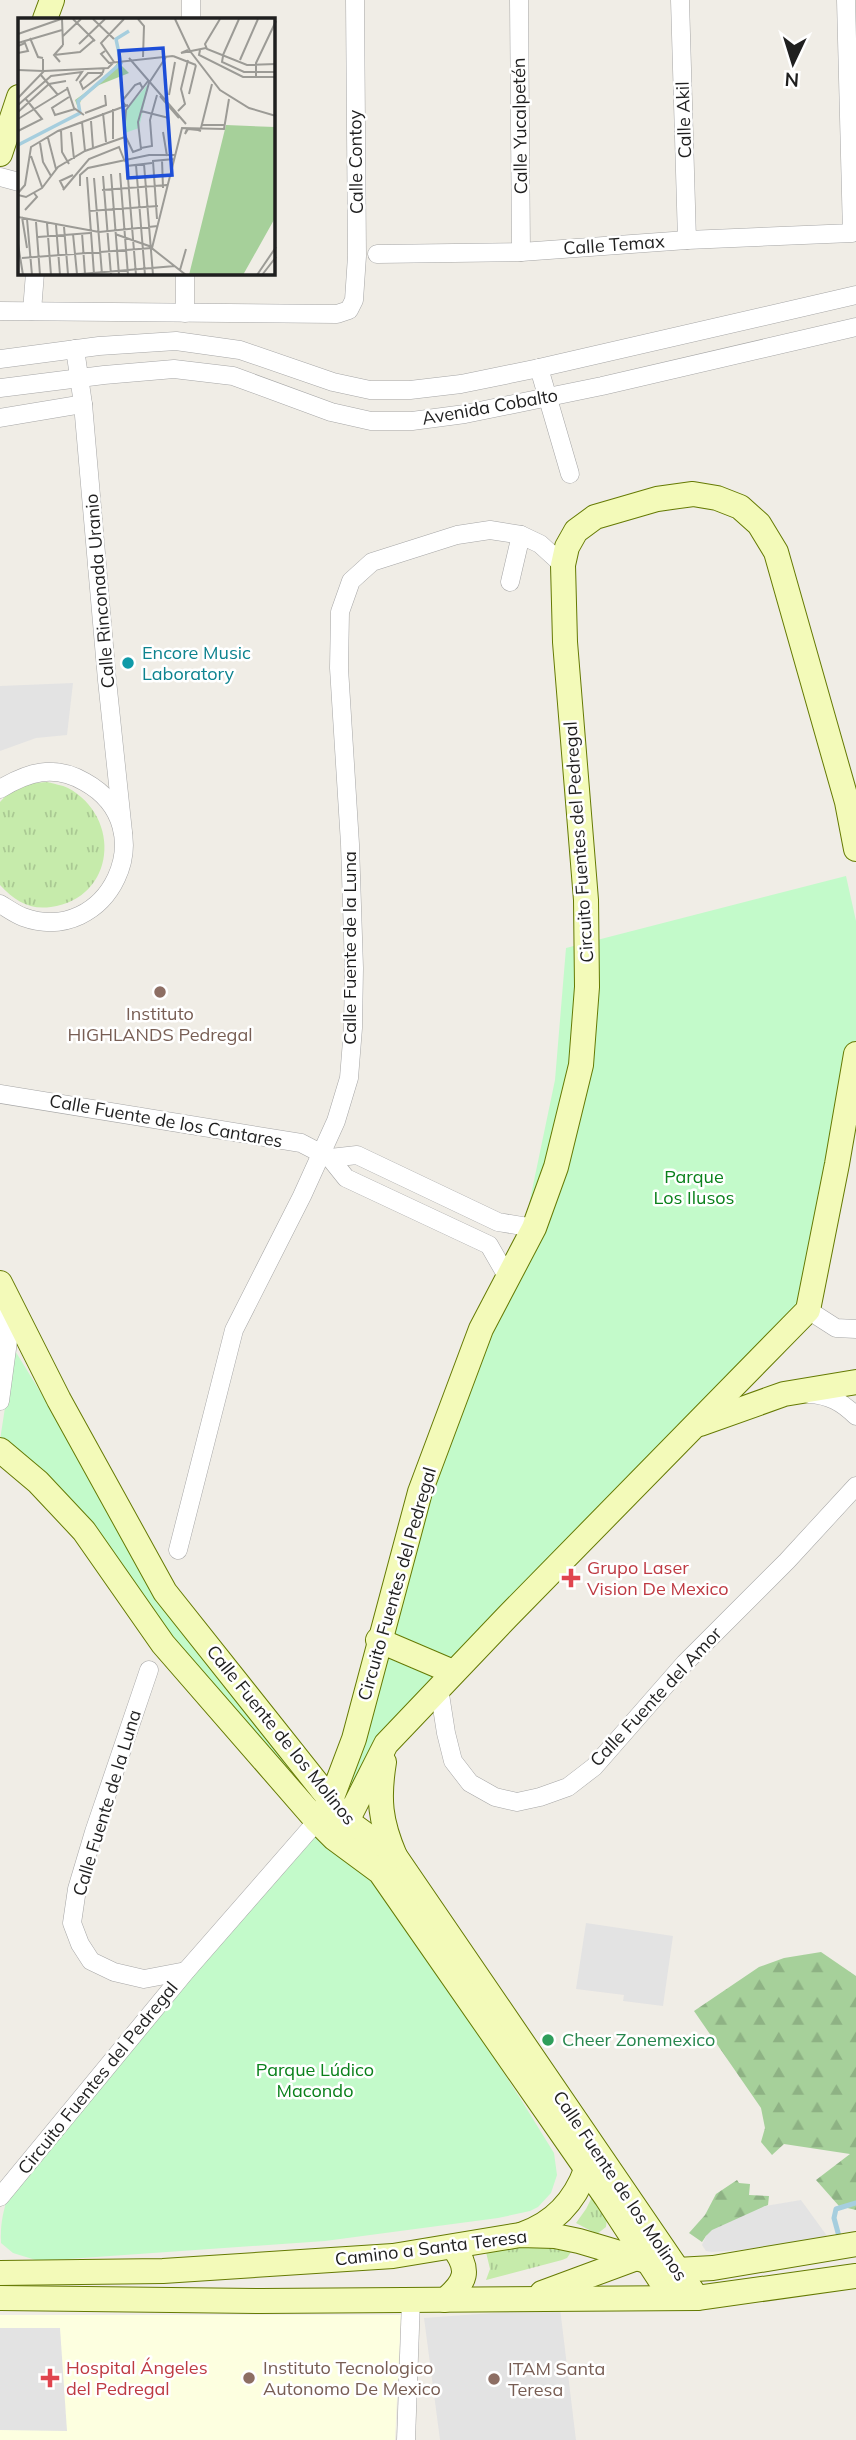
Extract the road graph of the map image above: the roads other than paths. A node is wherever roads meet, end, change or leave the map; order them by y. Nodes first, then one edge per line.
1 (52, 0) edge
2 (191, 0) edge
3 (355, 0) edge
4 (519, 0) edge
5 (680, 0) edge
6 (846, 0) edge
7 (45, 18) edge
8 (191, 18) edge
9 (18, 100) edge
10 (0, 154) edge
11 (0, 177) edge
12 (18, 182) edge
13 (687, 240) junction
14 (521, 252) junction
15 (377, 254) dead end
16 (35, 275) edge
17 (185, 275) edge
18 (856, 295) edge
19 (0, 311) edge
20 (32, 311) junction
21 (184, 313) junction
22 (856, 327) edge
23 (75, 349) junction
24 (0, 359) edge
25 (539, 369) junction
26 (80, 378) junction
27 (0, 388) edge
28 (547, 397) junction
29 (83, 404) junction
30 (0, 418) edge
31 (570, 474) dead end
32 (521, 535) junction
33 (563, 565) junction
34 (510, 582) dead end
35 (0, 789) edge
36 (852, 804) edge
37 (123, 832) junction
38 (856, 849) edge
39 (0, 904) edge
40 (23, 917) junction
41 (0, 922) edge
42 (856, 1054) edge
43 (0, 1094) edge
44 (325, 1155) junction
45 (534, 1228) junction
46 (508, 1278) junction
47 (3, 1286) edge
48 (808, 1310) junction
49 (856, 1329) edge
50 (856, 1382) edge
51 (784, 1394) junction
52 (0, 1401) edge
53 (856, 1416) edge
54 (692, 1426) junction
55 (0, 1450) edge
56 (856, 1486) edge
57 (178, 1550) dead end
58 (378, 1640) junction
59 (149, 1670) dead end
60 (446, 1680) junction
61 (386, 1744) junction
62 (342, 1770) junction
63 (365, 1785) junction
64 (331, 1800) junction
65 (317, 1821) junction
66 (341, 1830) junction
67 (396, 1856) junction
68 (186, 1971) junction
69 (586, 2169) junction
70 (0, 2197) edge
71 (634, 2224) junction
72 (520, 2235) junction
73 (579, 2241) junction
74 (856, 2244) edge
75 (453, 2247) junction
76 (648, 2255) junction
77 (677, 2270) junction
78 (0, 2273) edge
79 (856, 2276) edge
80 (0, 2298) edge
81 (672, 2298) junction
82 (697, 2298) junction
83 (411, 2300) junction
84 (445, 2300) junction
85 (524, 2300) junction
86 (406, 2440) edge

1 - 7 street
2 - 8 street
3 - 21 street, Calle Contoy
4 - 14 street, Calle Yucalpetén
5 - 13 street, Calle Akil
6 - 13 street, Calle Temax
9 - 10 street
11 - 12 street
13 - 14 street, Calle Temax
14 - 15 street, Calle Temax
16 - 20 street
17 - 21 street
18 - 25 street, Avenida Cobalto
19 - 20 street
20 - 21 street
22 - 28 street, Avenida Cobalto
23 - 24 street, Avenida Cobalto
23 - 25 street, Avenida Cobalto
23 - 26 street, Calle Rinconada Uranio
25 - 28 street
26 - 27 street, Avenida Cobalto
26 - 28 street, Avenida Cobalto
26 - 29 street, Calle Rinconada Uranio
28 - 31 street
29 - 30 street
29 - 37 street, Calle Rinconada Uranio
32 - 33 street, Calle Fuente de la Luna
32 - 34 street
32 - 44 street, Calle Fuente de la Luna
33 - 36 street, Circuito Fuentes del Pedregal
33 - 45 street, Circuito Fuentes del Pedregal
35 - 37 street
36 - 38 street, Circuito Fuentes del Pedregal
37 - 40 street, Calle Rinconada Uranio
39 - 40 street
40 - 41 street
42 - 48 street
43 - 44 street, Calle Fuente de los Cantares
44 - 45 street, Calle Fuente de los Cantares
44 - 46 street, Calle Fuente de los Cantares
44 - 57 street, Calle Fuente de la Luna
45 - 46 street, Circuito Fuentes del Pedregal
46 - 58 street, Circuito Fuentes del Pedregal
47 - 52 street
47 - 64 street, Calle Fuente de los Molinos
48 - 49 street
48 - 54 street
50 - 51 street
51 - 53 street
51 - 54 street
54 - 60 street
55 - 65 street, Calle Fuente de los Molinos
56 - 60 street, Calle Fuente del Amor
58 - 60 street
58 - 62 street, Circuito Fuentes del Pedregal
59 - 68 street, Calle Fuente de la Luna
60 - 61 street
61 - 63 street
61 - 67 street
62 - 63 street
62 - 64 street, Circuito Fuentes del Pedregal
63 - 66 street
64 - 65 street, Circuito Fuentes del Pedregal
64 - 66 street, Calle Fuente de los Molinos
65 - 66 street, Calle Fuente de los Molinos
65 - 68 street, Circuito Fuentes del Pedregal
66 - 67 street, Calle Fuente de los Molinos
66 - 69 street, Calle Fuente de los Molinos
67 - 71 street, Calle Fuente de los Molinos
68 - 70 street, Circuito Fuentes del Pedregal
69 - 71 street, Calle Fuente de los Molinos
69 - 72 street
71 - 73 street
71 - 76 street, Calle Fuente de los Molinos
72 - 73 street, Camino a Santa Teresa
72 - 75 street, Camino a Santa Teresa
73 - 76 street, Camino a Santa Teresa
74 - 77 street
75 - 78 street, Camino a Santa Teresa
75 - 84 street
76 - 77 street, Calle Fuente de los Molinos
76 - 81 street, Calle Fuente de los Molinos
76 - 85 street
77 - 82 street, Calle Fuente de los Molinos
79 - 82 street
80 - 83 street
81 - 82 street
81 - 85 street
83 - 84 street
83 - 86 street
84 - 85 street

